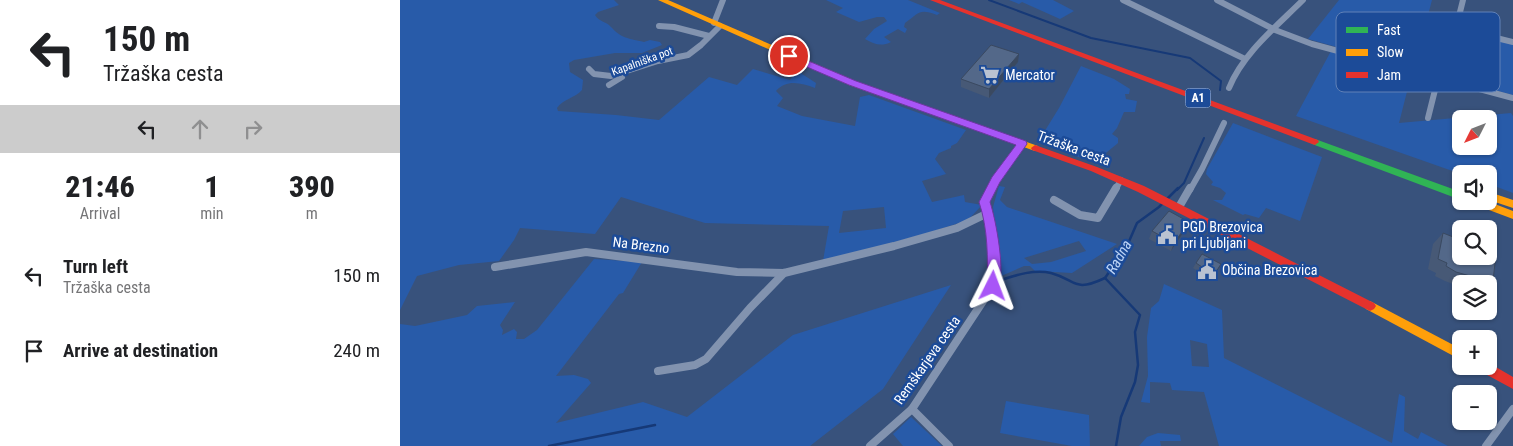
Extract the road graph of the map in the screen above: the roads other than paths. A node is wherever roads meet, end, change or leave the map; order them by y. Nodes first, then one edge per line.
1 (662, 0) edge
2 (723, 0) edge
3 (934, 0) edge
4 (956, 0) edge
5 (1123, 0) edge
6 (1218, 0) edge
7 (1293, 0) edge
8 (1301, 2) edge
9 (717, 24) junction
10 (659, 26) dead end
11 (1275, 30) junction
12 (709, 36) junction
13 (1500, 39) edge
14 (1513, 42) edge
15 (1336, 50) edge
16 (683, 56) junction
17 (1245, 59) junction
18 (589, 69) dead end
19 (609, 85) dead end
20 (1229, 88) dead end
21 (1434, 92) edge
22 (1490, 92) edge
23 (1513, 98) edge
24 (1428, 118) dead end
25 (1224, 123) dead end
26 (1022, 144) junction
27 (1120, 180) junction
28 (1452, 182) edge
29 (1452, 193) edge
30 (1497, 199) edge
31 (1054, 200) dead end
32 (1171, 203) junction
33 (1513, 204) edge
34 (1497, 209) edge
35 (988, 213) junction
36 (1513, 215) edge
37 (494, 267) dead end
38 (784, 273) junction
39 (1452, 350) edge
40 (658, 371) dead end
41 (1497, 374) edge
42 (1513, 383) edge
43 (912, 409) junction
44 (1513, 409) edge
45 (870, 446) edge
46 (949, 446) edge
47 (1486, 446) edge

1 - 9 main road, Tržaška cesta
2 - 9 street
3 - 29 main road, A1
4 - 28 main road, A1
5 - 17 street
6 - 11 street
7 - 8 street
8 - 11 street
9 - 12 street, Kapalniška pot
9 - 26 main road, Tržaška cesta
10 - 12 street, Kapalniška pot
11 - 15 street
11 - 17 street
12 - 16 street, Kapalniška pot
13 - 14 street
16 - 18 street, Kapalniška pot
16 - 19 street, Kapalniška pot
17 - 20 street
21 - 24 street
22 - 23 street
25 - 32 street
26 - 27 main road, Tržaška cesta
26 - 35 street, Remškarjeva cesta
27 - 31 street
27 - 32 main road, Tržaška cesta
30 - 33 main road
32 - 39 main road, Tržaška cesta
34 - 36 main road
35 - 38 street, Na Brezno
35 - 43 street, Remškarjeva cesta
37 - 38 street, Na Brezno
38 - 40 street
41 - 42 main road
43 - 45 street, Remškarjeva cesta
43 - 46 street
44 - 47 street

